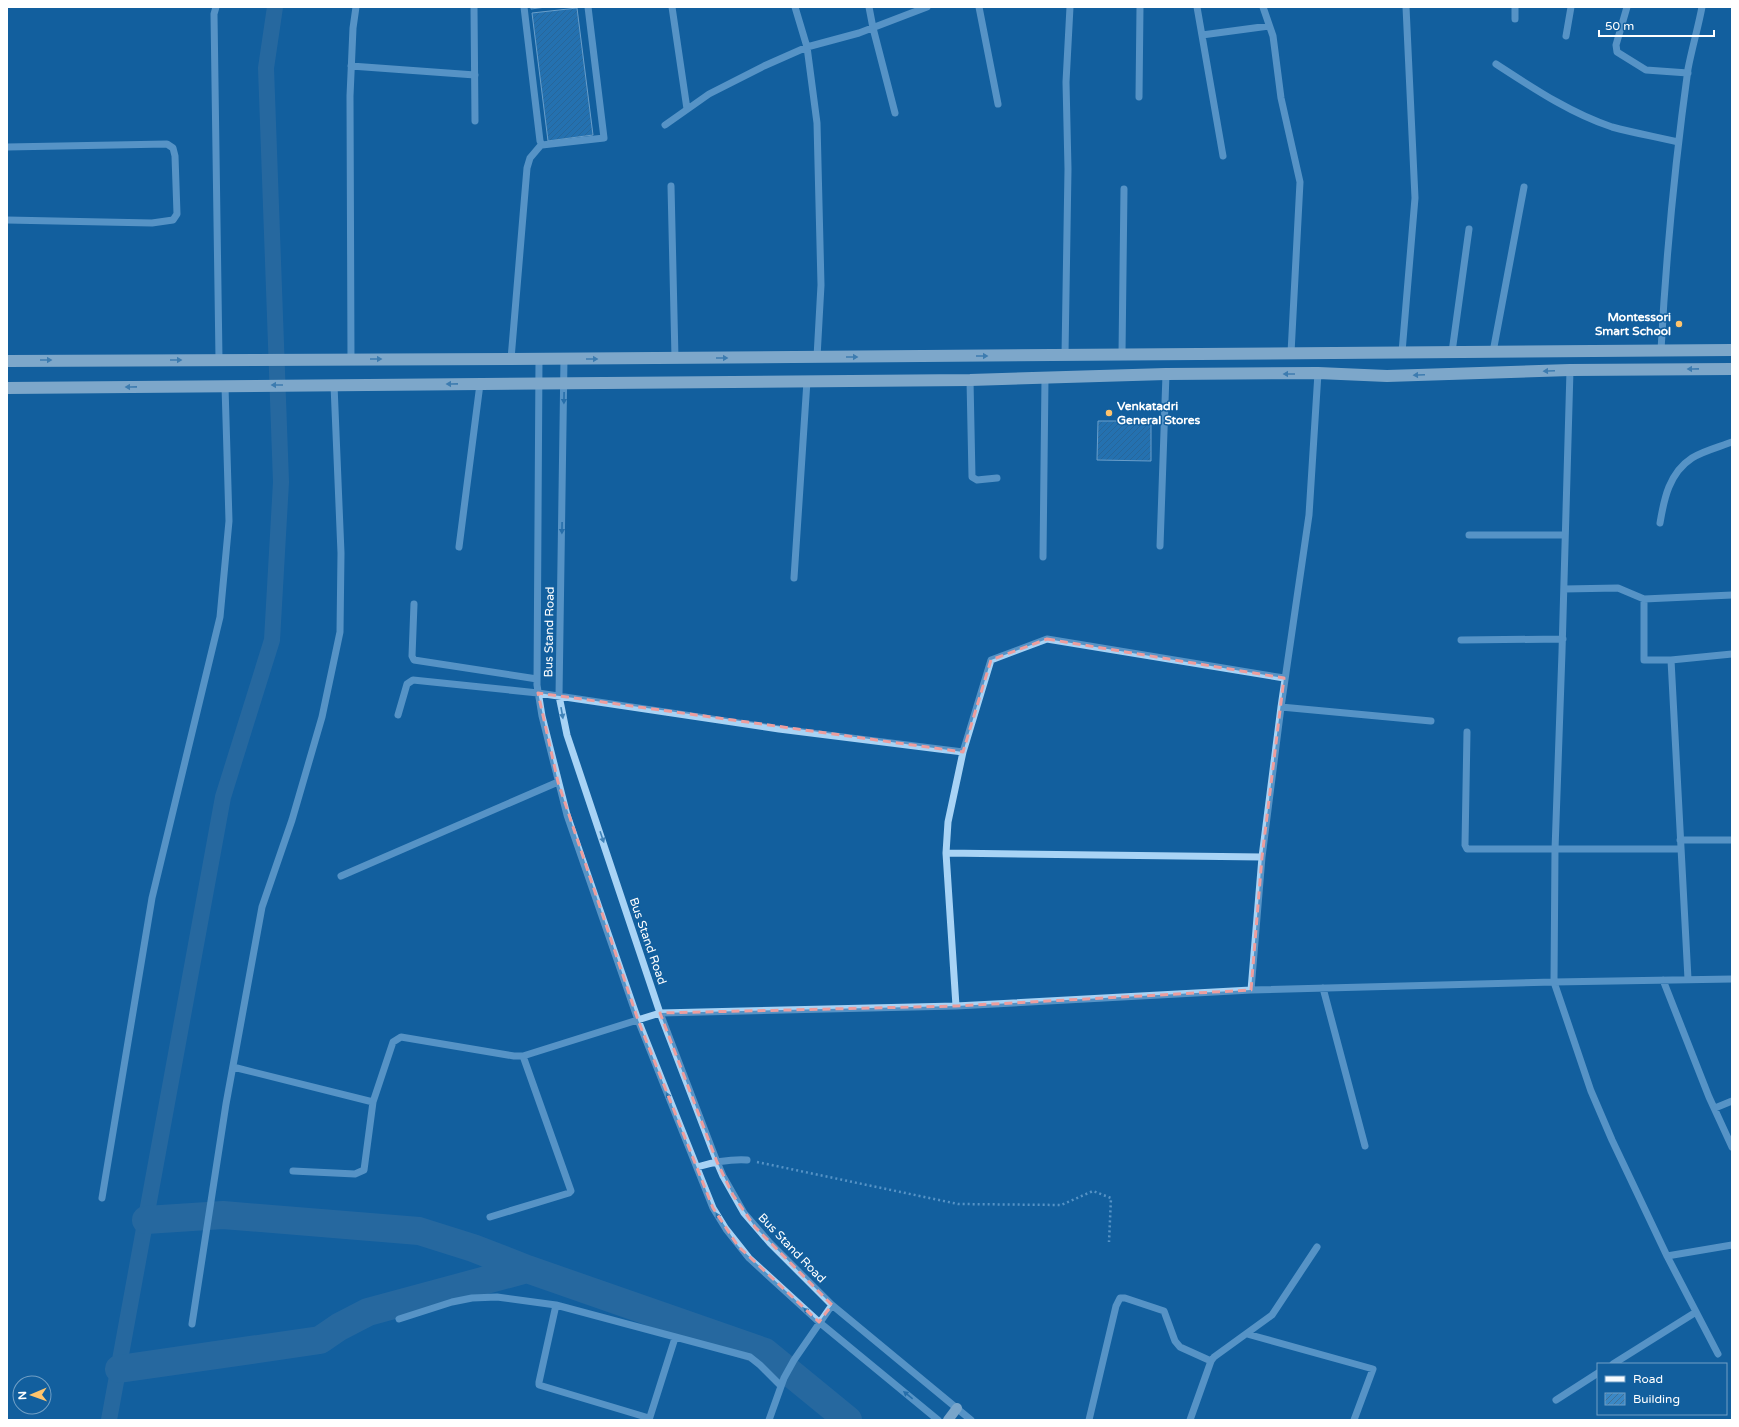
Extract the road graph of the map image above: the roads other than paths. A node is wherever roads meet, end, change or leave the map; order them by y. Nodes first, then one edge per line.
1 (216, 7) edge
2 (356, 7) edge
3 (474, 7) edge
4 (524, 7) edge
5 (588, 7) edge
6 (672, 7) edge
7 (795, 7) edge
8 (869, 7) edge
9 (927, 7) edge
10 (979, 7) edge
11 (1070, 7) edge
12 (1140, 7) edge
13 (1197, 7) edge
14 (1263, 7) edge
15 (1406, 7) edge
16 (1515, 7) edge
17 (1571, 7) edge
18 (1627, 7) edge
19 (1702, 7) edge
20 (1515, 19) dead end
21 (1270, 26) junction
22 (873, 28) junction
23 (1202, 35) junction
24 (1566, 36) dead end
25 (807, 47) junction
26 (1496, 64) dead end
27 (351, 66) junction
28 (1688, 73) junction
29 (475, 75) junction
30 (1139, 97) dead end
31 (998, 104) dead end
32 (687, 109) junction
33 (895, 113) dead end
34 (475, 121) dead end
35 (665, 125) dead end
36 (1678, 142) junction
37 (541, 145) junction
38 (7, 147) edge
39 (1223, 156) dead end
40 (671, 186) dead end
41 (1524, 187) dead end
42 (1124, 189) dead end
43 (7, 220) edge
44 (1469, 229) dead end
45 (1661, 350) junction
46 (1732, 350) edge
47 (1402, 352) junction
48 (1452, 352) junction
49 (1493, 352) junction
50 (1291, 353) junction
51 (1122, 354) junction
52 (1065, 355) junction
53 (817, 357) junction
54 (675, 358) junction
55 (219, 359) junction
56 (351, 359) junction
57 (511, 359) junction
58 (539, 359) junction
59 (564, 359) junction
60 (7, 361) edge
61 (1732, 369) edge
62 (1570, 370) junction
63 (1166, 374) junction
64 (1318, 374) junction
65 (1045, 378) junction
66 (970, 380) junction
67 (807, 381) junction
68 (539, 383) junction
69 (565, 383) junction
70 (480, 384) junction
71 (334, 385) junction
72 (225, 386) junction
73 (7, 388) edge
74 (1732, 442) edge
75 (997, 478) dead end
76 (1660, 523) dead end
77 (1468, 535) dead end
78 (1565, 535) junction
79 (1160, 546) dead end
80 (459, 547) dead end
81 (1043, 557) dead end
82 (794, 578) dead end
83 (1564, 589) junction
84 (1732, 595) edge
85 (1644, 599) junction
86 (414, 604) dead end
87 (1563, 639) junction
88 (1461, 640) dead end
89 (1732, 654) edge
90 (1670, 660) junction
91 (1284, 678) junction
92 (537, 679) junction
93 (538, 692) junction
94 (559, 696) junction
95 (1281, 707) junction
96 (398, 715) dead end
97 (1431, 721) dead end
98 (1467, 732) dead end
99 (963, 752) junction
100 (558, 782) junction
101 (1680, 840) junction
102 (1732, 840) edge
103 (1681, 849) junction
104 (1555, 850) junction
105 (946, 853) junction
106 (1262, 857) junction
107 (341, 876) dead end
108 (1688, 979) junction
109 (1732, 979) edge
110 (1662, 980) junction
111 (1554, 982) junction
112 (1323, 988) junction
113 (1251, 990) junction
114 (956, 1006) junction
115 (660, 1013) junction
116 (638, 1020) junction
117 (523, 1056) junction
118 (233, 1067) junction
119 (1732, 1101) edge
120 (373, 1102) junction
121 (1714, 1108) junction
122 (1365, 1146) dead end
123 (1732, 1147) edge
124 (747, 1160) road end
125 (717, 1162) junction
126 (697, 1167) junction
127 (293, 1171) dead end
128 (102, 1198) dead end
129 (490, 1217) dead end
130 (1732, 1245) edge
131 (1317, 1247) dead end
132 (1667, 1256) junction
133 (556, 1305) junction
134 (832, 1305) junction
135 (1696, 1312) junction
136 (399, 1318) dead end
137 (819, 1322) junction
138 (192, 1324) dead end
139 (1247, 1334) junction
140 (675, 1338) junction
141 (1718, 1354) dead end
142 (1211, 1361) junction
143 (1615, 1363) edge
144 (1597, 1375) edge
145 (781, 1386) junction
146 (1556, 1400) dead end
147 (957, 1408) junction
148 (649, 1419) edge
149 (769, 1420) edge
150 (938, 1420) edge
151 (948, 1420) edge
152 (971, 1420) edge
153 (1089, 1420) edge
154 (1190, 1420) edge
155 (1354, 1420) edge

1 - 55 street
2 - 27 street
3 - 29 street
4 - 37 street
5 - 37 street
6 - 32 street
7 - 25 street
8 - 22 street
9 - 22 street
10 - 31 street
11 - 52 street
12 - 30 street
13 - 23 street
14 - 21 street
15 - 47 street
16 - 20 street
17 - 24 street
18 - 28 street
19 - 28 street
21 - 23 street
21 - 50 street
22 - 25 street
22 - 33 street
23 - 39 street
25 - 32 street
25 - 53 street
26 - 36 street
27 - 29 street
27 - 56 street
28 - 36 street
29 - 34 street
32 - 35 street
36 - 45 street
37 - 57 street
38 - 43 street
40 - 54 street
41 - 49 street
42 - 51 street
44 - 48 street
45 - 46 highway
45 - 49 highway
47 - 48 highway
47 - 50 highway
48 - 49 highway
50 - 51 highway
51 - 52 highway
53 -> 52 highway
54 -> 53 highway
59 -> 54 highway
55 - 56 highway
60 -> 55 highway
56 -> 57 highway
57 - 58 highway
58 - 59 highway
58 - 68 street, Bus Stand Road
59 - 69 street, Bus Stand Road
61 -> 62 highway
62 -> 64 highway
62 - 78 street
64 -> 63 highway
63 - 65 highway
63 - 79 street
64 - 91 street
65 - 66 highway
65 - 81 street
66 - 67 highway
66 - 75 street
67 - 69 highway
67 - 82 street
68 - 69 highway
68 - 70 highway
68 - 92 street, Bus Stand Road
69 -> 94 street, Bus Stand Road
70 -> 71 highway
70 - 80 street
71 -> 72 highway
71 - 118 street
72 -> 73 highway
72 - 128 street
74 - 76 street
77 - 78 street
78 - 83 street
83 - 85 street
83 - 87 street
84 - 85 street
85 - 90 street
86 - 92 street
87 - 88 street
87 - 104 street
89 - 90 street
90 - 101 street
91 - 95 street
91 - 99 street
92 - 93 street, Bus Stand Road
93 - 94 street
93 - 96 street
93 - 100 street, Bus Stand Road
94 - 99 street
94 -> 115 street, Bus Stand Road
95 - 97 street
95 - 106 street
98 - 104 street
99 - 105 street
100 - 107 street
100 - 116 street, Bus Stand Road
101 - 102 street
101 - 103 street
103 - 104 street
103 - 108 street
104 - 111 street
105 - 106 street
105 - 114 street
106 - 113 street
108 - 109 street
108 - 110 street
110 - 111 street
110 - 121 street
111 - 112 street
111 - 132 street
112 - 113 street
112 - 122 street
113 - 114 street
114 - 115 street
115 - 116 street
115 - 125 street, Bus Stand Road
116 - 117 street
126 -> 116 street, Bus Stand Road
117 - 120 street
117 - 129 street
118 - 120 street
118 - 138 street
119 - 121 street
120 - 127 street
121 - 123 street
124 - 125 street
125 - 126 street
125 - 134 street, Bus Stand Road
137 -> 126 street, Bus Stand Road
130 - 132 street
131 - 139 street
132 - 135 street
133 - 136 street
133 - 140 street
133 - 148 street
134 - 137 street
134 - 147 street, Bus Stand Road
135 - 141 street
135 - 143 street
137 - 145 street
150 -> 137 street, Bus Stand Road
139 - 142 street
139 - 155 street
140 - 145 street
140 - 148 street
142 - 153 street
142 - 154 street
144 - 146 street
145 - 149 street
147 - 151 main road
147 - 152 street, Bus Stand Road

